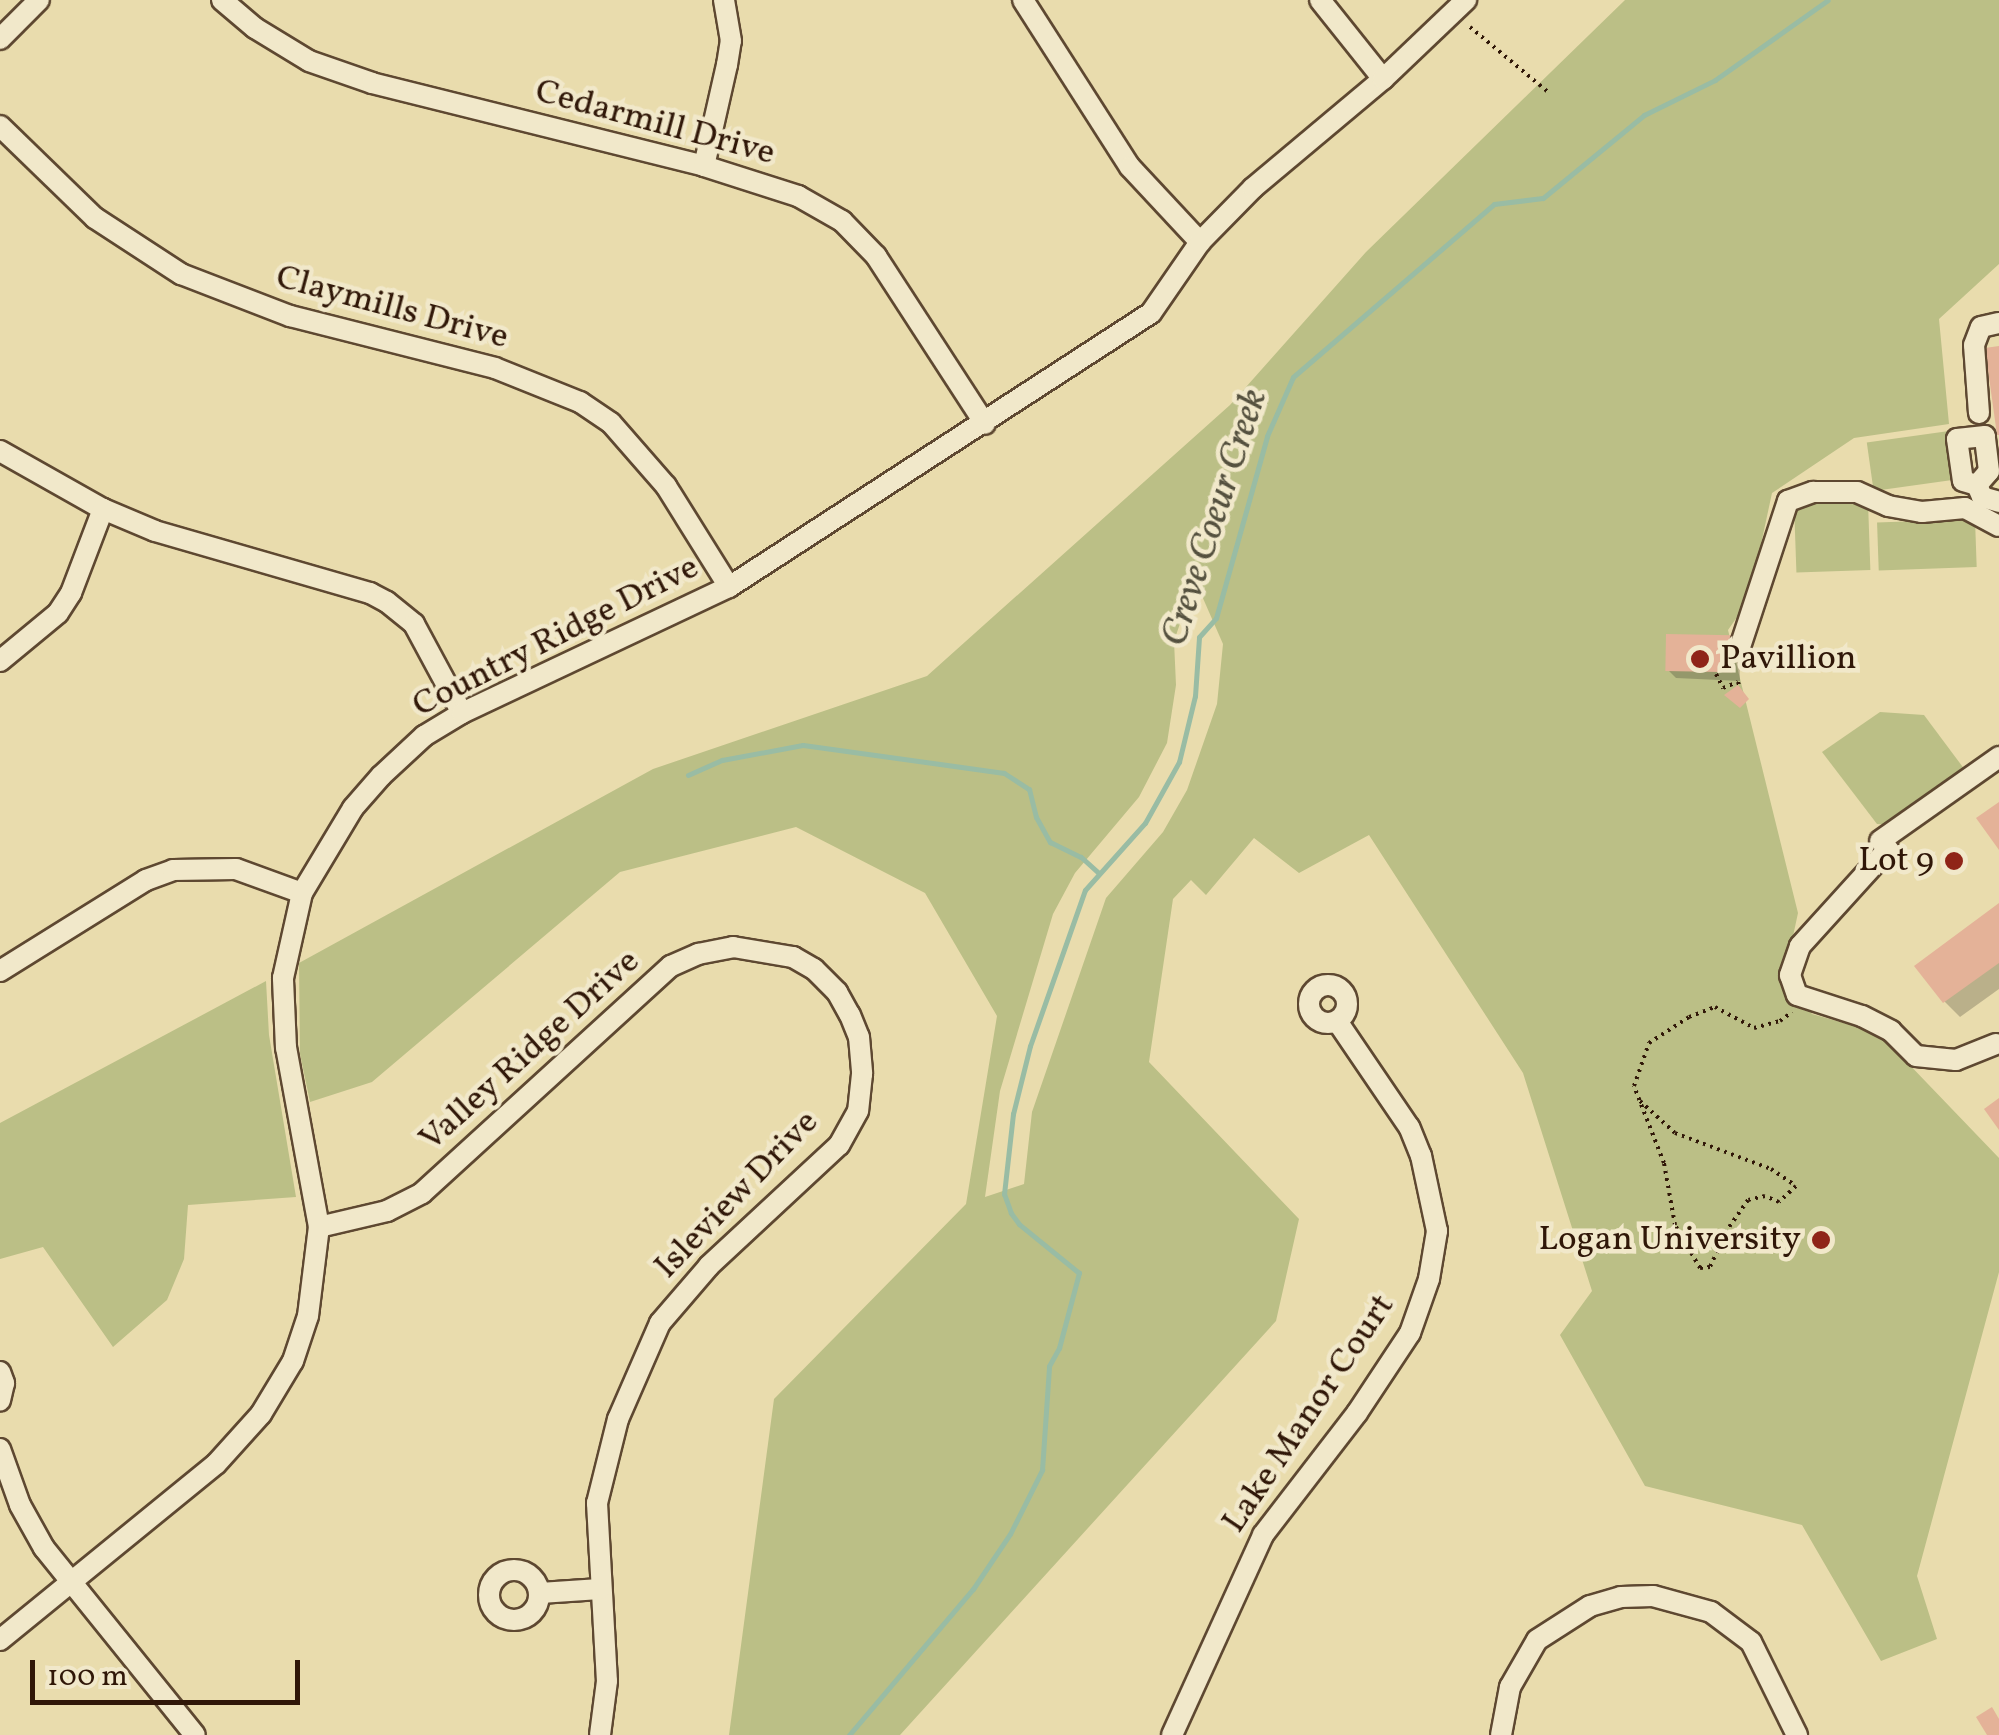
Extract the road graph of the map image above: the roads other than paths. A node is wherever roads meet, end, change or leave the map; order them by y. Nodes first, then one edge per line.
1 (39, 0) edge
2 (222, 0) edge
3 (724, 0) edge
4 (1023, 0) edge
5 (1320, 0) edge
6 (1466, 0) edge
7 (0, 39) edge
8 (1383, 79) junction
9 (0, 126) edge
10 (704, 166) junction
11 (1200, 242) junction
12 (1999, 323) edge
13 (1978, 413) dead end
14 (986, 424) junction
15 (0, 451) edge
16 (1977, 485) dead end
17 (1999, 502) edge
18 (103, 509) junction
19 (1999, 526) edge
20 (729, 588) junction
21 (1740, 647) dead end
22 (0, 661) edge
23 (462, 713) junction
24 (1999, 757) edge
25 (302, 893) junction
26 (0, 971) edge
27 (837, 992) joint
28 (1337, 1021) dead end
29 (1998, 1044) edge
30 (319, 1227) junction
31 (0, 1372) edge
32 (0, 1401) edge
33 (0, 1449) edge
34 (74, 1580) junction
35 (600, 1589) junction
36 (540, 1592) dead end
37 (0, 1640) edge
38 (195, 1735) edge
39 (600, 1735) edge
40 (1172, 1735) edge
41 (1502, 1735) edge
42 (1797, 1735) edge

1 - 7 street
2 - 10 street, Cedarmill Drive
3 - 10 street
4 - 11 street
5 - 8 street
6 - 8 street, Country Ridge Drive
8 - 11 street, Country Ridge Drive
9 - 20 street, Claymills Drive
10 - 14 street, Cedarmill Drive
11 - 14 street, Country Ridge Drive
12 - 13 street
14 - 20 street, Country Ridge Drive
15 - 18 street
16 - 17 street
18 - 22 street
18 - 23 street
19 - 21 street
20 - 23 street, Country Ridge Drive
23 - 25 street, Country Ridge Drive
24 - 29 street
25 - 26 street
25 - 30 street, Country Ridge Drive
27 - 30 street, Valley Ridge Drive
27 - 35 street, Isleview Drive
28 - 40 street, Lake Manor Court
30 - 34 street, Country Ridge Drive
31 - 32 street
33 - 34 street
34 - 37 street, Country Ridge Drive
34 - 38 street
35 - 36 street
35 - 39 street, Isleview Drive
41 - 42 street

